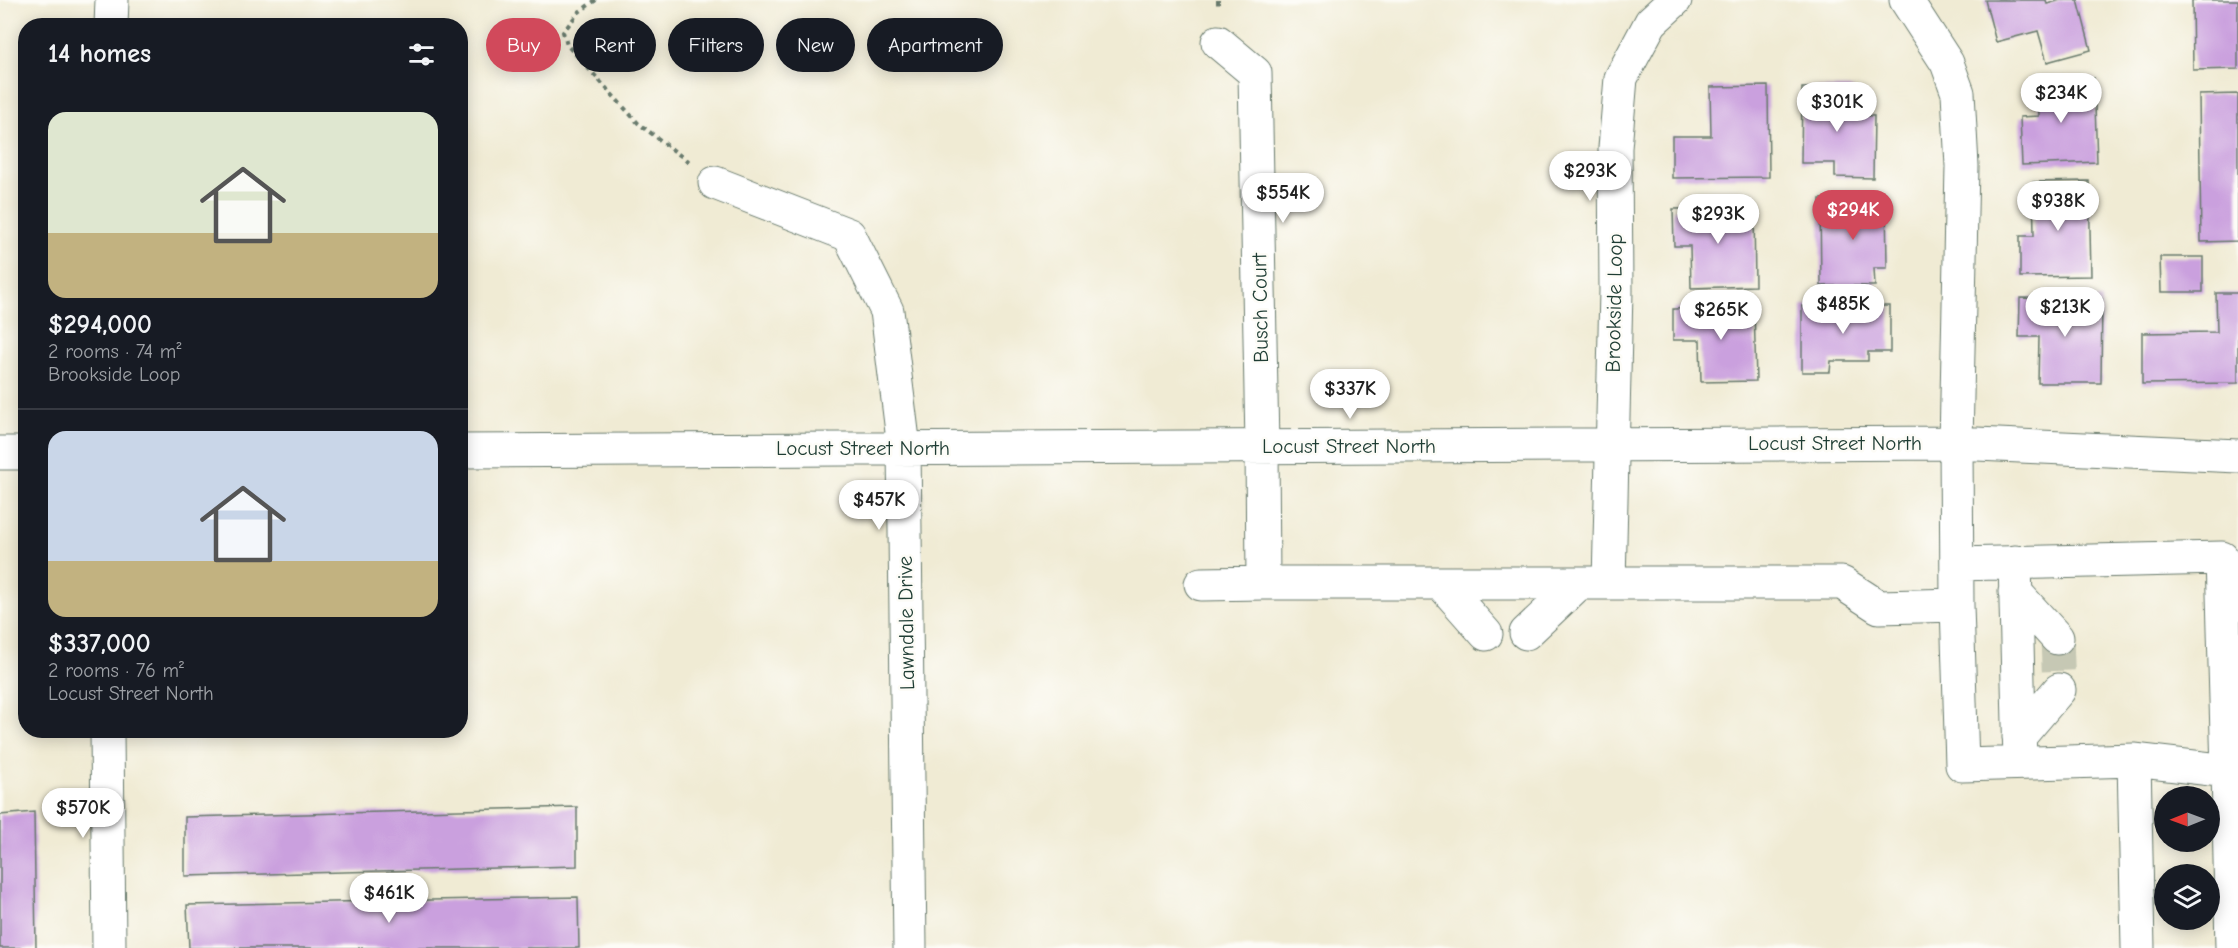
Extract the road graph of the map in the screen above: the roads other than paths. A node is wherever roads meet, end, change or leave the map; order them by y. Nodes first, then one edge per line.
1 (112, 0) edge
2 (1675, 0) edge
3 (1906, 0) edge
4 (111, 18) edge
5 (1218, 42) dead end
6 (716, 183) road end
7 (1956, 442) junction
8 (1611, 444) junction
9 (1262, 447) junction
10 (904, 448) junction
11 (468, 451) edge
12 (0, 453) edge
13 (18, 453) edge
14 (2238, 456) edge
15 (1957, 564) junction
16 (2015, 577) junction
17 (1263, 583) junction
18 (1594, 583) junction
19 (1201, 584) dead end
20 (1441, 584) junction
21 (1957, 604) junction
22 (1526, 633) dead end
23 (1486, 634) dead end
24 (2057, 638) tunnel mouth
25 (2059, 690) tunnel mouth
26 (107, 738) edge
27 (2020, 750) junction
28 (2134, 760) junction
29 (2233, 776) edge
30 (109, 948) edge
31 (910, 948) edge
32 (2139, 948) edge
33 (2232, 948) edge

1 - 4 street
2 - 8 street, Brookside Loop
3 - 7 street
5 - 9 street, Busch Court
6 - 10 street, Lawndale Drive
7 - 8 street, Locust Street North
7 - 14 street, Locust Street North
7 - 15 street
8 - 9 street, Locust Street North
8 - 18 street, Brookside Loop
9 - 10 street, Locust Street North
9 - 17 street, Busch Court
10 - 11 street, Locust Street North
10 - 31 street, Lawndale Drive
12 - 13 street
15 - 16 street
15 - 21 street
16 - 24 street
16 - 27 street
16 - 29 street
17 - 19 street
17 - 20 street
18 - 20 street
18 - 21 street
18 - 22 street
20 - 23 street
21 - 27 street
25 - 27 street
26 - 30 street
27 - 28 street
28 - 29 street
28 - 32 street
29 - 33 street

